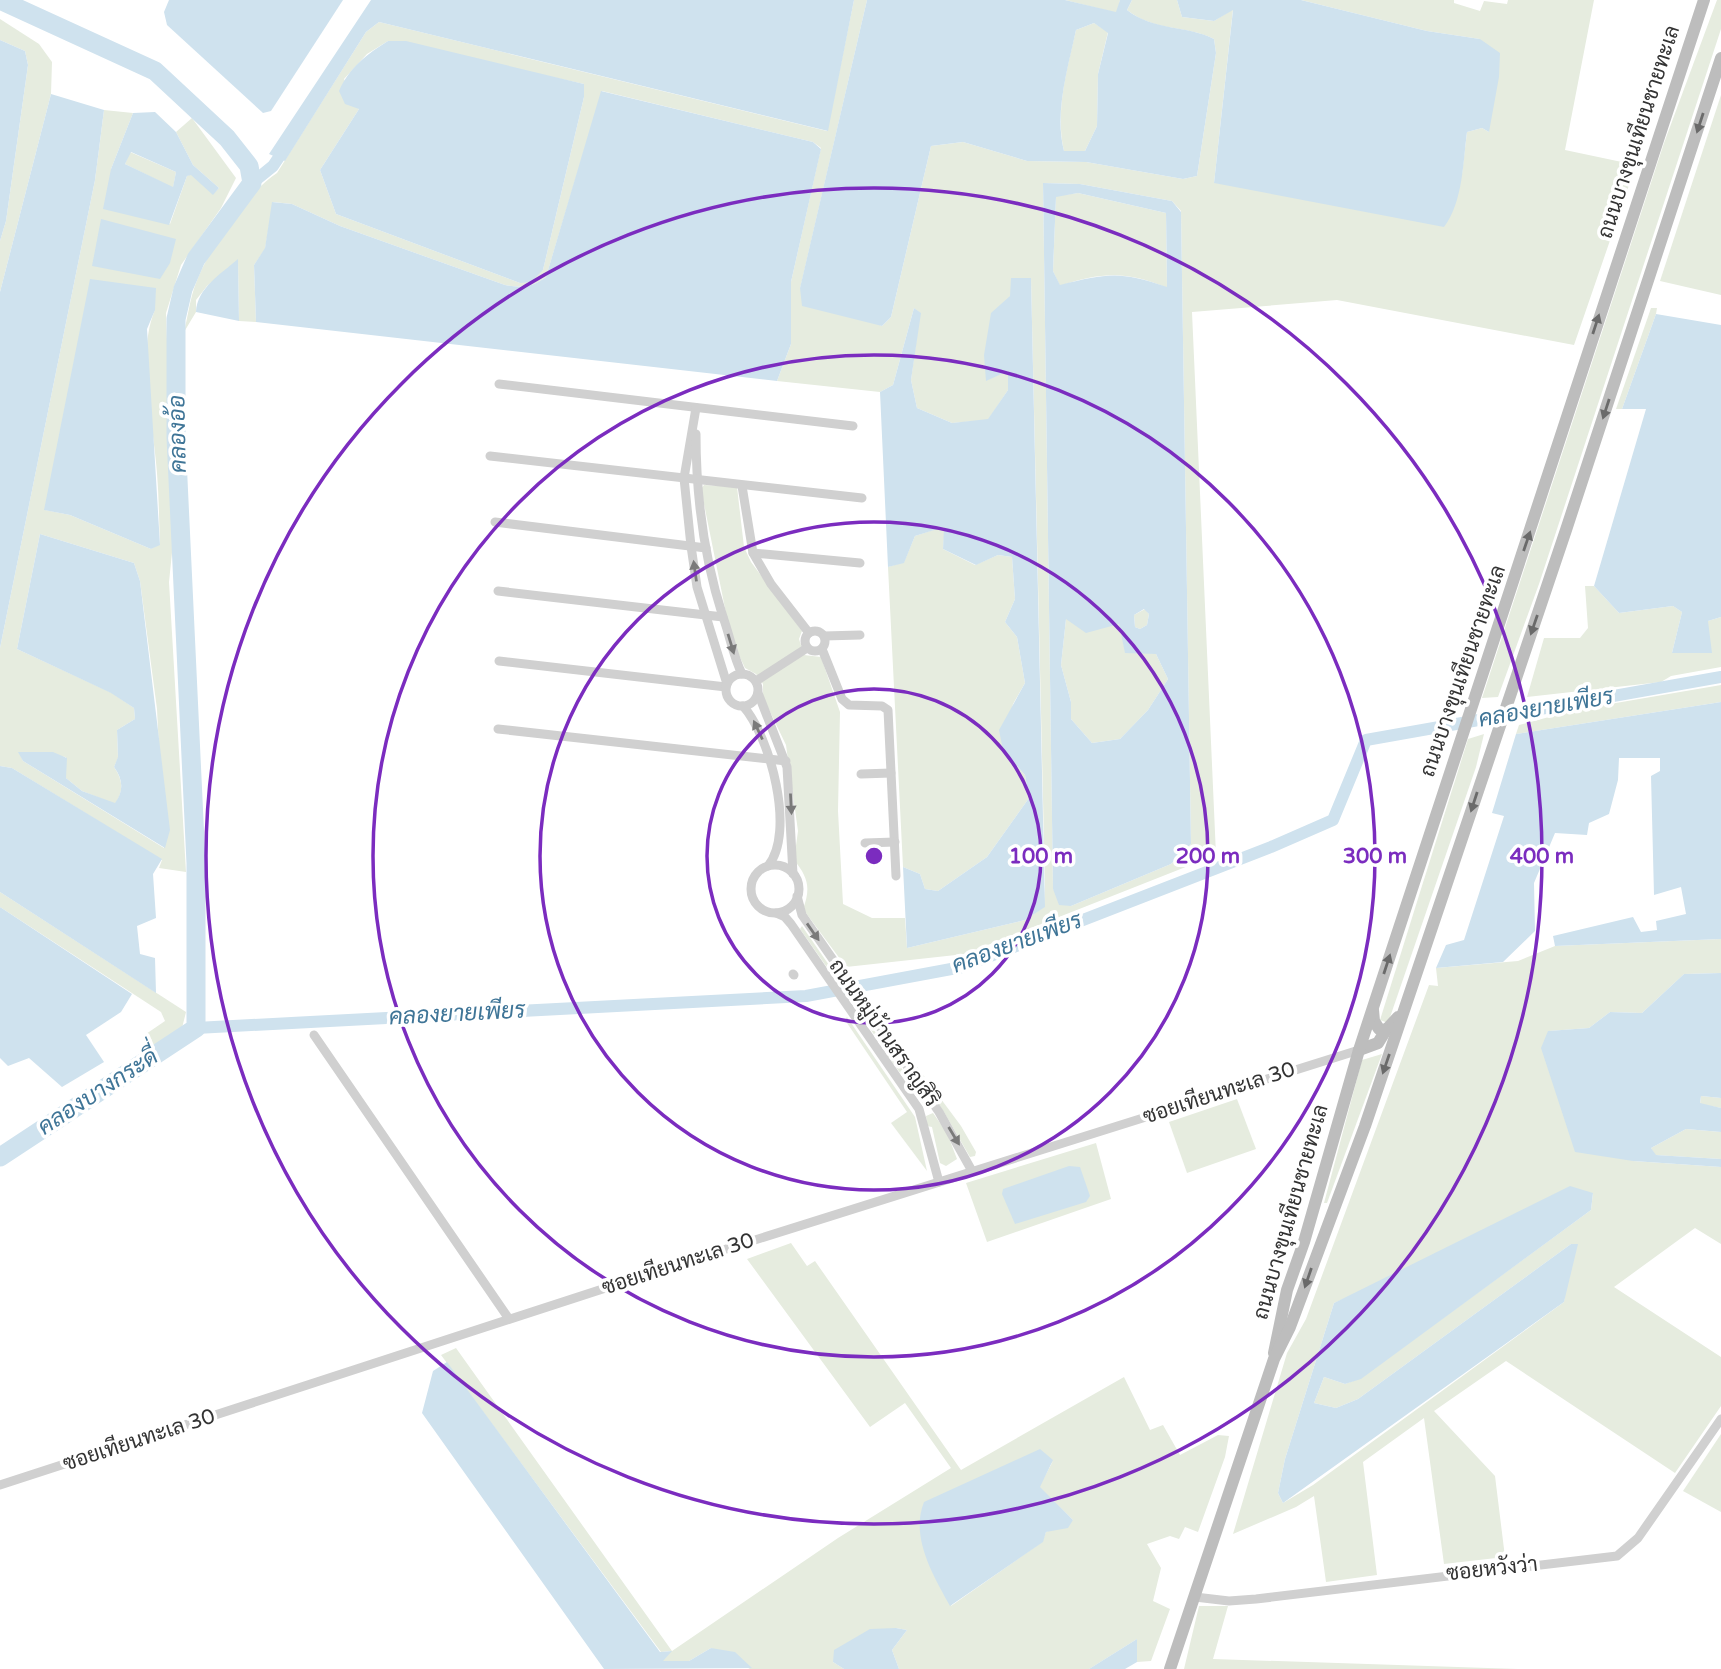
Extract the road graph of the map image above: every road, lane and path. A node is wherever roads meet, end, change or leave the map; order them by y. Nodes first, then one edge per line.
1 (1704, 0) edge
2 (1721, 58) edge
3 (499, 384) dead end
4 (696, 408) junction
5 (853, 426) dead end
6 (490, 456) dead end
7 (684, 478) junction
8 (696, 479) junction
9 (743, 486) junction
10 (862, 498) dead end
11 (495, 522) dead end
12 (691, 546) junction
13 (706, 548) junction
14 (753, 553) junction
15 (860, 563) dead end
16 (498, 591) dead end
17 (706, 614) junction
18 (723, 617) junction
19 (809, 633) junction
20 (860, 635) dead end
21 (824, 636) junction
22 (807, 648) junction
23 (822, 649) junction
24 (499, 661) dead end
25 (743, 674) junction
26 (756, 681) junction
27 (727, 685) junction
28 (758, 693) junction
29 (743, 706) junction
30 (498, 729) dead end
31 (771, 760) junction
32 (786, 761) junction
33 (891, 773) junction
34 (861, 774) dead end
35 (894, 842) junction
36 (865, 843) dead end
37 (768, 866) junction
38 (793, 874) junction
39 (896, 876) dead end
40 (797, 896) junction
41 (776, 913) junction
42 (1372, 1008) junction
43 (1405, 1009) junction
44 (1386, 1030) junction
45 (314, 1035) dead end
46 (889, 1040) junction
47 (876, 1049) junction
48 (1359, 1050) junction
49 (936, 1108) junction
50 (922, 1120) junction
51 (972, 1171) junction
52 (939, 1182) junction
53 (509, 1319) junction
54 (1274, 1359) junction
55 (1721, 1419) edge
56 (0, 1485) edge
57 (1195, 1597) junction
58 (1170, 1669) edge

42 -> 1 main road, ถนนบางขุนเทียนชายทะเล
2 -> 43 main road, ถนนบางขุนเทียนชายทะเล
3 - 4 street
4 - 5 street
4 - 7 street
4 - 8 street
6 - 7 street
7 - 8 street
7 - 12 street
8 - 9 street
8 - 13 street
9 - 10 street
9 - 14 street
11 - 12 street
12 - 13 street
17 -> 12 street
13 - 18 street
14 - 15 street
14 - 19 street
16 - 17 street
17 - 18 street
17 - 27 street
18 -> 25 street
19 - 21 street
19 - 22 street
20 - 21 street
21 - 23 street
22 - 23 street
22 - 26 street
23 - 33 street
24 - 27 street
25 - 26 street
25 - 27 street
26 - 28 street
27 - 29 street
28 - 29 street
28 - 32 street
31 -> 29 street
30 - 31 street
31 - 32 street
31 - 37 street
32 -> 38 street
33 - 34 street
33 - 35 street
35 - 36 street
35 - 39 street
37 - 38 street
37 - 41 street
38 - 40 street
40 - 41 street
40 -> 46 street, ถนนหมู่บ้านสราญสิริ
41 - 47 street, ถนนหมู่บ้านสราญสิริ
42 - 44 main road
42 - 48 main road, ถนนบางขุนเทียนชายทะเล
43 - 44 main road
43 -> 54 main road, ถนนบางขุนเทียนชายทะเล
44 - 48 main road
45 - 53 street
46 - 47 street
46 - 49 street, ถนนหมู่บ้านสราญสิริ
47 - 50 street, ถนนหมู่บ้านสราญสิริ
48 - 51 street, ซอยเทียนทะเล 30
48 - 54 main road, ถนนบางขุนเทียนชายทะเล
49 - 50 street
49 -> 51 street, ถนนหมู่บ้านสราญสิริ
50 - 52 street, ถนนหมู่บ้านสราญสิริ
51 - 52 street, ซอยเทียนทะเล 30
52 - 53 street, ซอยเทียนทะเล 30
53 - 56 street, ซอยเทียนทะเล 30
54 - 57 main road, ถนนบางขุนเทียนชายทะเล
55 - 57 street, ซอยหวังว่า
57 - 58 main road, ถนนบางขุนเทียนชายทะเล

